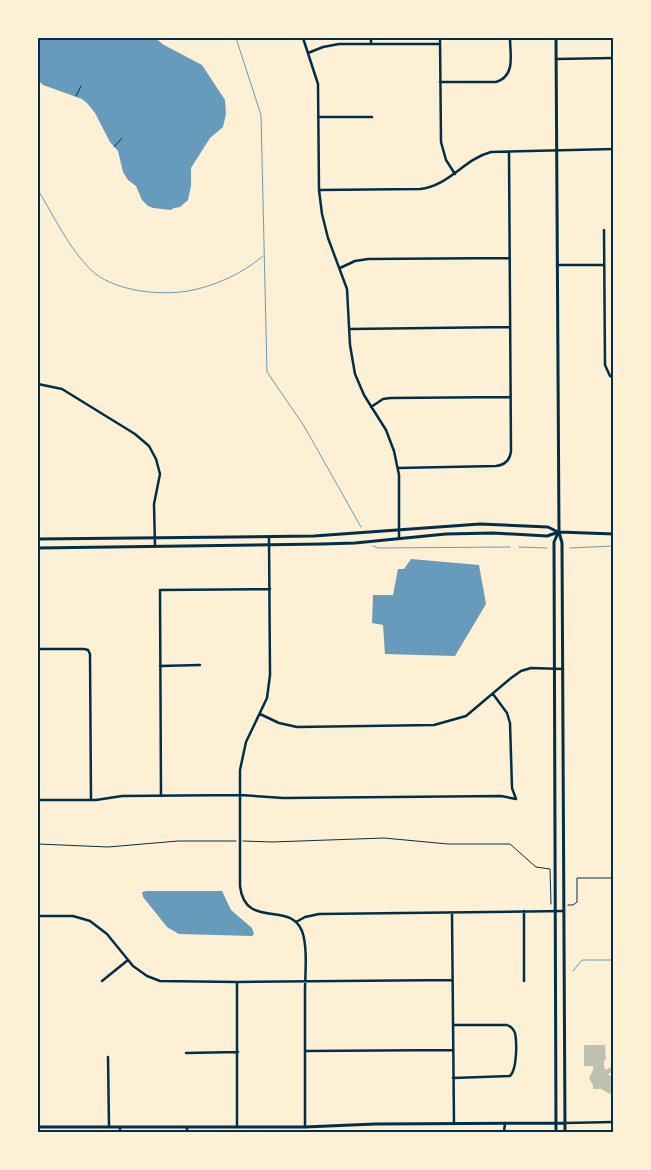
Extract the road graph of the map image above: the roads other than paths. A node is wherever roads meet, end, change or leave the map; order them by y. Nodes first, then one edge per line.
1 (303, 38) edge
2 (371, 38) edge
3 (440, 38) edge
4 (510, 38) edge
5 (556, 38) edge
6 (371, 44) junction
7 (440, 44) junction
8 (308, 53) junction
9 (614, 58) edge
10 (556, 59) junction
11 (440, 82) junction
12 (318, 117) junction
13 (372, 117) dead end
14 (614, 149) edge
15 (557, 150) junction
16 (509, 152) junction
17 (455, 174) junction
18 (319, 190) junction
19 (604, 230) dead end
20 (509, 258) junction
21 (557, 265) junction
22 (603, 265) junction
23 (340, 268) junction
24 (510, 327) junction
25 (350, 329) junction
26 (612, 377) edge
27 (38, 384) edge
28 (510, 397) junction
29 (371, 407) junction
30 (398, 468) junction
31 (398, 529) junction
32 (559, 532) junction
33 (614, 534) edge
34 (269, 536) junction
35 (154, 537) junction
36 (399, 538) junction
37 (38, 539) edge
38 (269, 545) junction
39 (154, 546) junction
40 (38, 548) edge
41 (270, 589) junction
42 (38, 649) edge
43 (200, 665) dead end
44 (160, 666) junction
45 (554, 669) junction
46 (563, 669) junction
47 (493, 694) junction
48 (260, 714) junction
49 (240, 795) junction
50 (161, 796) junction
51 (38, 800) edge
52 (91, 800) junction
53 (556, 911) junction
54 (564, 911) junction
55 (452, 912) junction
56 (524, 912) junction
57 (38, 916) edge
58 (296, 922) junction
59 (128, 960) junction
60 (452, 980) junction
61 (102, 981) dead end
62 (524, 981) dead end
63 (237, 982) junction
64 (305, 982) junction
65 (453, 1025) junction
66 (453, 1050) junction
67 (305, 1051) junction
68 (186, 1052) dead end
69 (238, 1052) junction
70 (108, 1057) dead end
71 (453, 1078) junction
72 (614, 1122) edge
73 (504, 1123) junction
74 (556, 1123) junction
75 (565, 1123) junction
76 (454, 1124) junction
77 (38, 1127) edge
78 (53, 1127) junction
79 (109, 1127) junction
80 (120, 1127) junction
81 (187, 1127) junction
82 (237, 1127) junction
83 (305, 1127) junction
84 (53, 1132) edge
85 (120, 1132) edge
86 (187, 1132) edge
87 (504, 1132) edge
88 (556, 1132) edge
89 (565, 1132) edge

1 - 8 street
2 - 6 street
3 - 7 street
4 - 11 street
5 - 10 street
6 - 7 street
6 - 8 street
7 - 11 street
8 - 12 street
9 - 10 street
10 - 15 street
11 - 17 street
12 - 13 street
12 - 18 street
14 - 15 street
15 - 16 street
15 - 21 street
16 - 17 street
16 - 20 street
17 - 18 street
18 - 23 street
19 - 22 street
20 - 23 street
20 - 24 street
21 - 22 street
21 - 32 street
22 - 26 street
23 - 25 street
24 - 25 street
24 - 28 street
25 - 29 street
27 - 35 street
28 - 29 street
28 - 30 street
29 - 30 street
30 - 31 street
31 - 32 street
31 - 34 street
31 - 36 street
32 - 33 street
32 - 36 street
32 - 45 street
32 - 46 street
34 - 35 street
34 - 38 street
35 - 37 street
35 - 39 street
36 - 38 street
38 - 39 street
38 - 41 street
39 - 40 street
41 - 44 street
41 - 48 street
42 - 52 street
43 - 44 street
44 - 50 street
45 - 46 street
45 - 47 street
45 - 53 street
46 - 54 street
47 - 48 street
47 - 49 street
48 - 49 street
49 - 50 street
49 - 58 street
50 - 52 street
51 - 52 street
53 - 54 street
53 - 56 street
53 - 74 street
54 - 75 street
55 - 56 street
55 - 58 street
55 - 60 street
56 - 62 street
57 - 59 street
58 - 64 street
59 - 61 street
59 - 63 street
60 - 64 street
60 - 65 street
63 - 64 street
63 - 69 street
64 - 67 street
65 - 66 street
65 - 71 street
66 - 67 street
66 - 71 street
67 - 83 street
68 - 69 street
69 - 82 street
70 - 79 street
71 - 76 street
72 - 75 street
73 - 74 street
73 - 76 street
73 - 87 street
74 - 75 street
74 - 88 street
75 - 89 street
76 - 83 street
77 - 78 street
78 - 79 street
78 - 84 street
79 - 80 street
80 - 81 street
80 - 85 street
81 - 82 street
81 - 86 street
82 - 83 street

